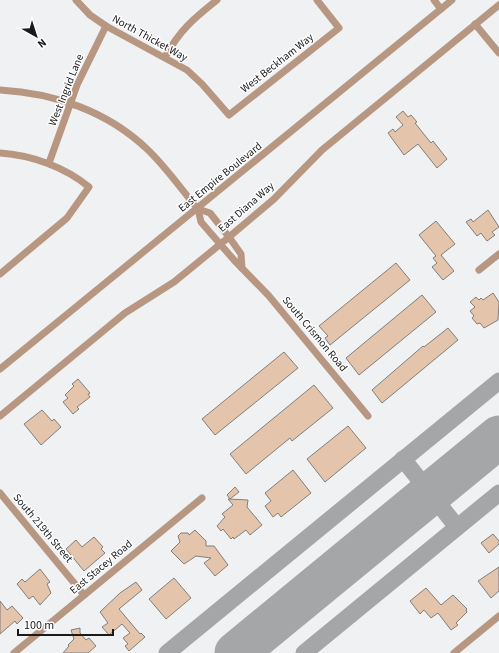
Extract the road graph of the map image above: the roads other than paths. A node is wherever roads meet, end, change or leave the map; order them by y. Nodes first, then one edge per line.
1 (76, 0) edge
2 (217, 0) edge
3 (317, 0) edge
4 (434, 0) edge
5 (452, 0) edge
6 (499, 5) edge
7 (441, 9) junction
8 (476, 24) junction
9 (106, 26) junction
10 (499, 53) edge
11 (165, 57) junction
12 (0, 90) edge
13 (71, 103) junction
14 (229, 115) joint
15 (0, 153) edge
16 (49, 163) junction
17 (198, 209) junction
18 (229, 237) junction
19 (220, 244) junction
20 (499, 254) edge
21 (242, 268) junction
22 (479, 270) dead end
23 (0, 274) edge
24 (0, 369) edge
25 (0, 416) edge
26 (368, 416) dead end
27 (0, 493) edge
28 (202, 498) dead end
29 (84, 595) junction
30 (497, 621) edge
31 (14, 653) edge
32 (454, 653) edge

1 - 9 street, North Thicket Way
2 - 11 street
3 - 14 street, West Beckham Way
4 - 7 street
5 - 7 street, East Empire Boulevard
6 - 8 street, East Diana Way
7 - 17 street, East Empire Boulevard
8 - 10 street
8 - 18 street, East Diana Way
9 - 11 street, North Thicket Way
9 - 13 street, West Ingrid Lane
11 - 14 street, North Thicket Way
12 - 13 street
13 - 16 street, West Ingrid Lane
13 - 17 street
15 - 16 street
16 - 23 street
17 - 18 street
17 - 19 street, South Crismon Road
17 - 24 street, East Empire Boulevard
18 - 19 street, East Diana Way
18 - 21 street
19 - 21 street, South Crismon Road
19 - 25 street, East Diana Way
20 - 22 street
21 - 26 street, South Crismon Road
27 - 29 street, South 219th Street
28 - 29 street, East Stacey Road
29 - 31 street, East Stacey Road
30 - 32 street

